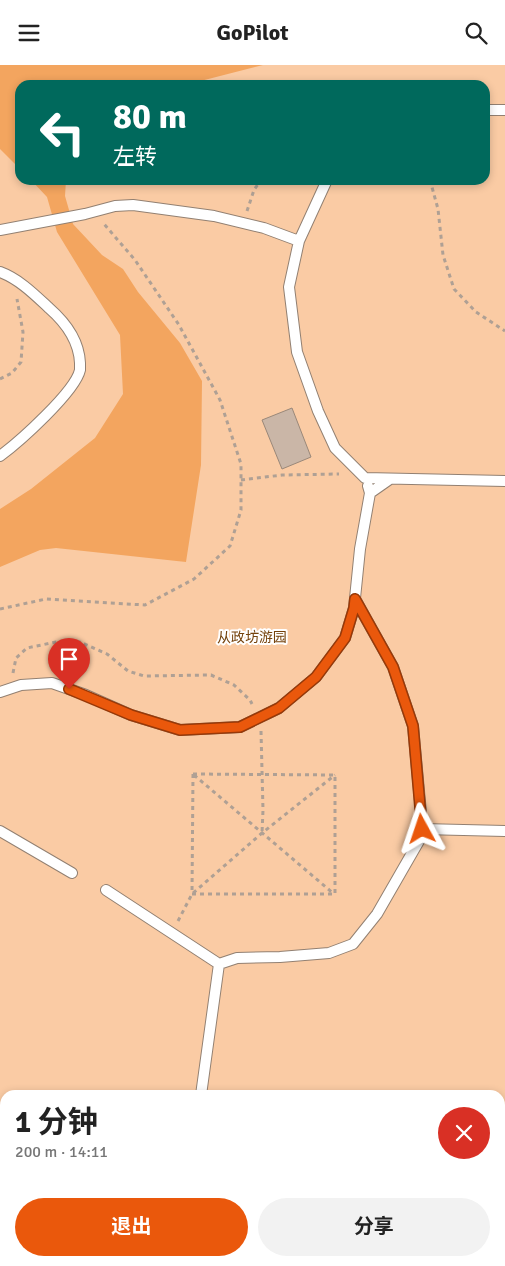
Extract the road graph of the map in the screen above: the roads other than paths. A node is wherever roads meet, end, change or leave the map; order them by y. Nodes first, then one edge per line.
1 (490, 110) edge
2 (505, 110) edge
3 (325, 185) edge
4 (0, 230) edge
5 (299, 241) junction
6 (0, 272) edge
7 (0, 456) edge
8 (362, 476) junction
9 (390, 479) junction
10 (505, 481) edge
11 (370, 493) junction
12 (355, 599) junction
13 (0, 692) edge
14 (422, 829) junction
15 (0, 831) edge
16 (505, 831) edge
17 (72, 873) dead end
18 (106, 890) dead end
19 (219, 965) junction
20 (201, 1090) edge

1 - 2 lane
3 - 5 lane
4 - 5 lane
5 - 8 lane
6 - 7 lane
8 - 9 lane
8 - 11 lane
9 - 10 lane
9 - 11 lane
11 - 12 lane
12 - 13 lane
12 - 14 lane
14 - 16 lane
14 - 19 lane
15 - 17 lane
18 - 19 lane
19 - 20 lane

